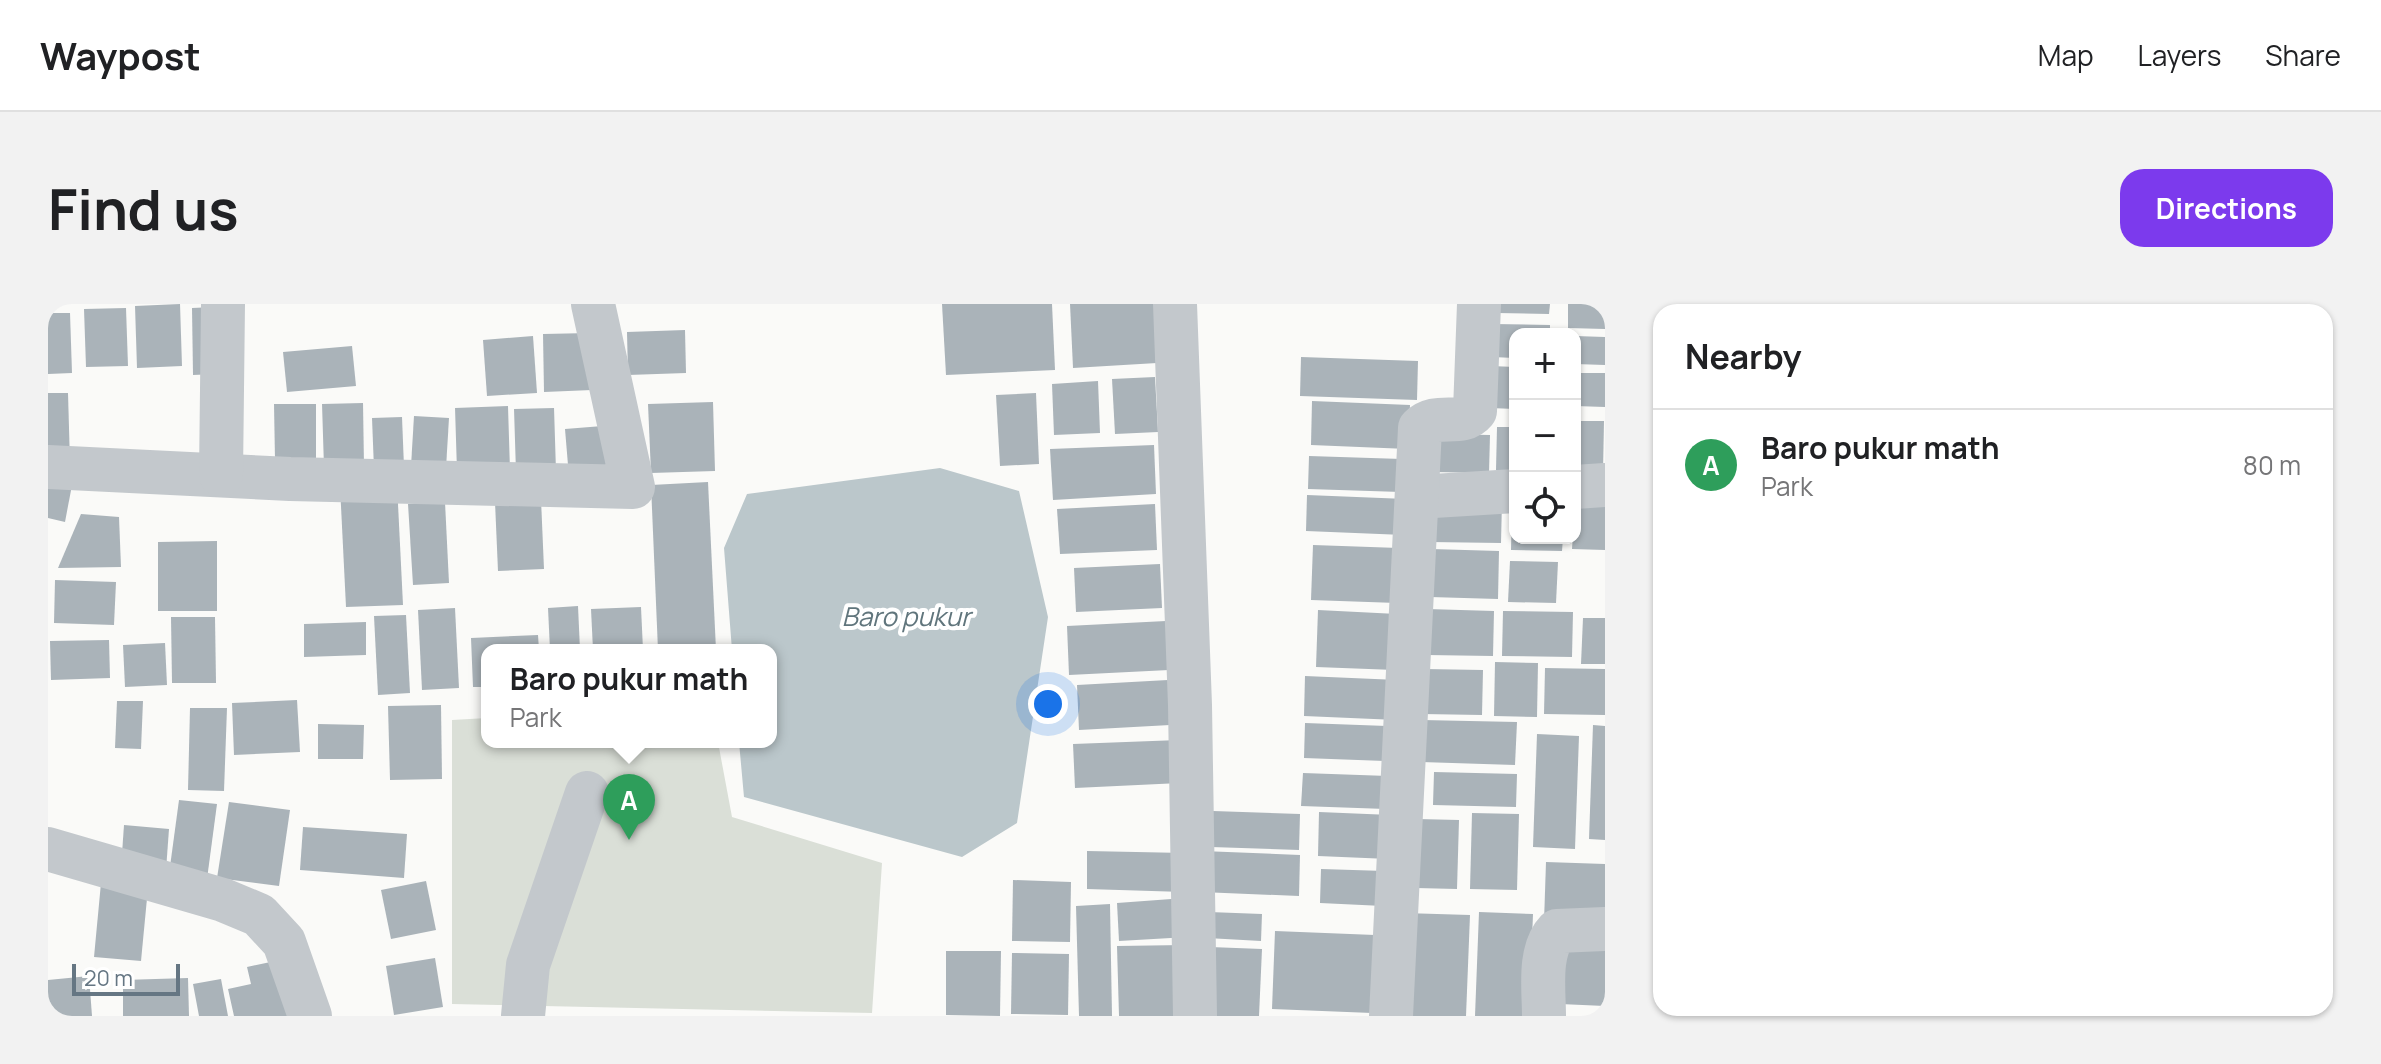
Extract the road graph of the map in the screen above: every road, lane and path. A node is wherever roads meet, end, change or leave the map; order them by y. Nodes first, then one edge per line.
1 (223, 304) edge
2 (593, 304) edge
3 (1175, 304) edge
4 (1479, 304) edge
5 (48, 467) edge
6 (221, 475) junction
7 (1605, 485) edge
8 (1581, 487) edge
9 (1509, 491) edge
10 (1417, 497) junction
11 (587, 793) dead end
12 (48, 849) edge
13 (1605, 929) edge
14 (310, 1016) edge
15 (523, 1016) edge
16 (1195, 1016) edge
17 (1391, 1016) edge
18 (1544, 1016) edge

1 - 6 street
2 - 6 street
3 - 16 street
4 - 10 street
5 - 6 street
7 - 8 street
9 - 10 street
10 - 17 street
11 - 15 street
12 - 14 street
13 - 18 street

